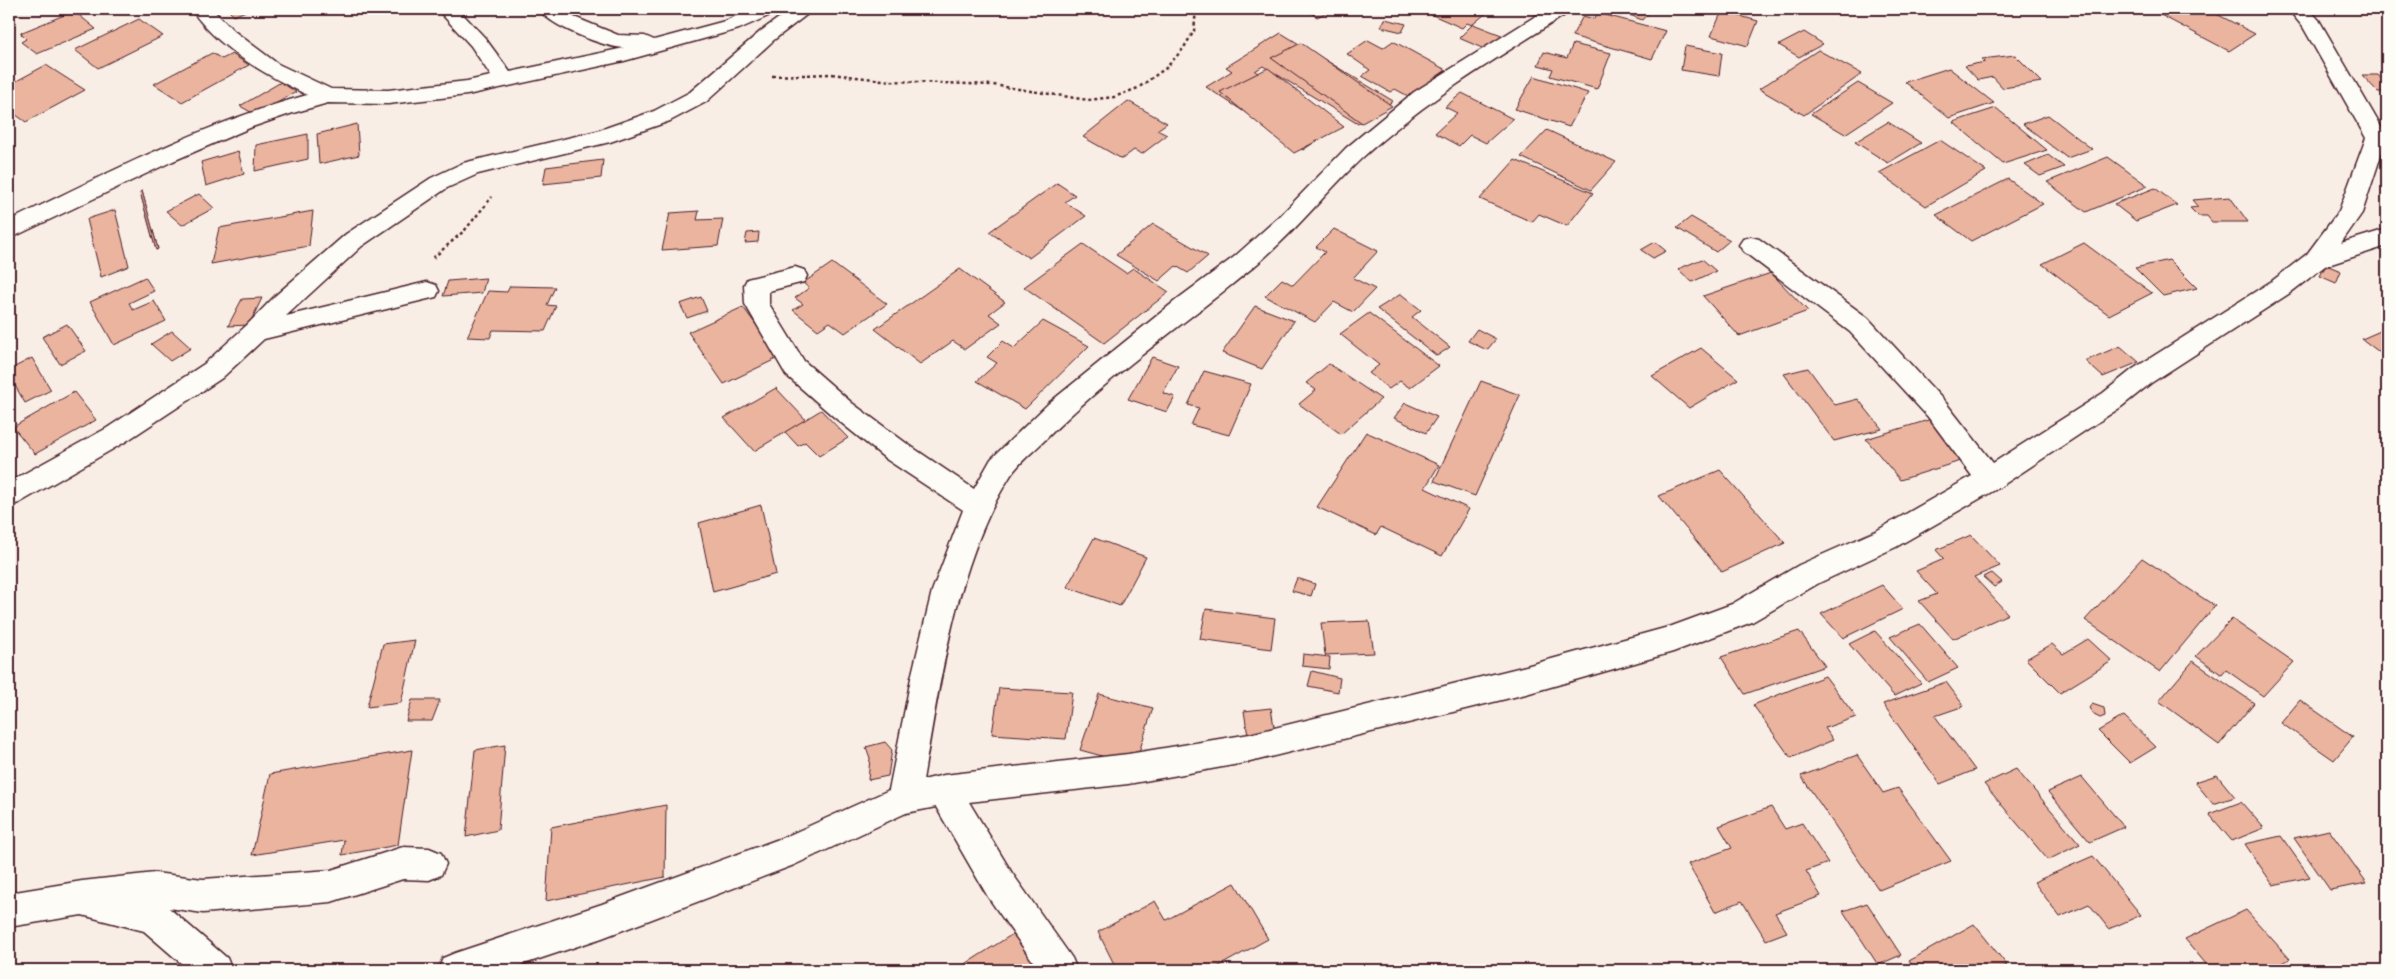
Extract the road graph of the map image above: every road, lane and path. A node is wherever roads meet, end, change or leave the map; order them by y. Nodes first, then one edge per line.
1 (201, 9) edge
2 (447, 9) edge
3 (549, 9) edge
4 (768, 9) edge
5 (804, 9) edge
6 (1196, 9) edge
7 (1561, 9) edge
8 (2298, 9) edge
9 (671, 43) junction
10 (724, 76) junction
11 (504, 79) junction
12 (327, 96) junction
13 (516, 158) junction
14 (9, 231) edge
15 (2387, 237) edge
16 (1751, 245) dead end
17 (2316, 260) junction
18 (429, 261) dead end
19 (795, 276) dead end
20 (427, 291) dead end
21 (256, 332) junction
22 (1990, 479) junction
23 (9, 496) edge
24 (978, 506) junction
25 (944, 790) junction
26 (903, 799) junction
27 (429, 864) dead end
28 (82, 898) junction
29 (9, 910) edge
30 (215, 970) edge
31 (455, 970) edge
32 (1060, 970) edge

1 - 12 street
2 - 11 street
3 - 9 street
4 - 9 street
5 - 10 street
6 - 10 path
7 - 24 street
8 - 17 street
9 - 11 street
10 - 13 street
11 - 12 street
12 - 14 street
13 - 18 path
13 - 21 street
15 - 17 street
16 - 22 street
17 - 22 street
19 - 24 street
20 - 21 street
21 - 23 street
22 - 25 street
24 - 26 street
25 - 26 street
25 - 32 street
26 - 31 street
27 - 28 street
28 - 29 street
28 - 30 street

